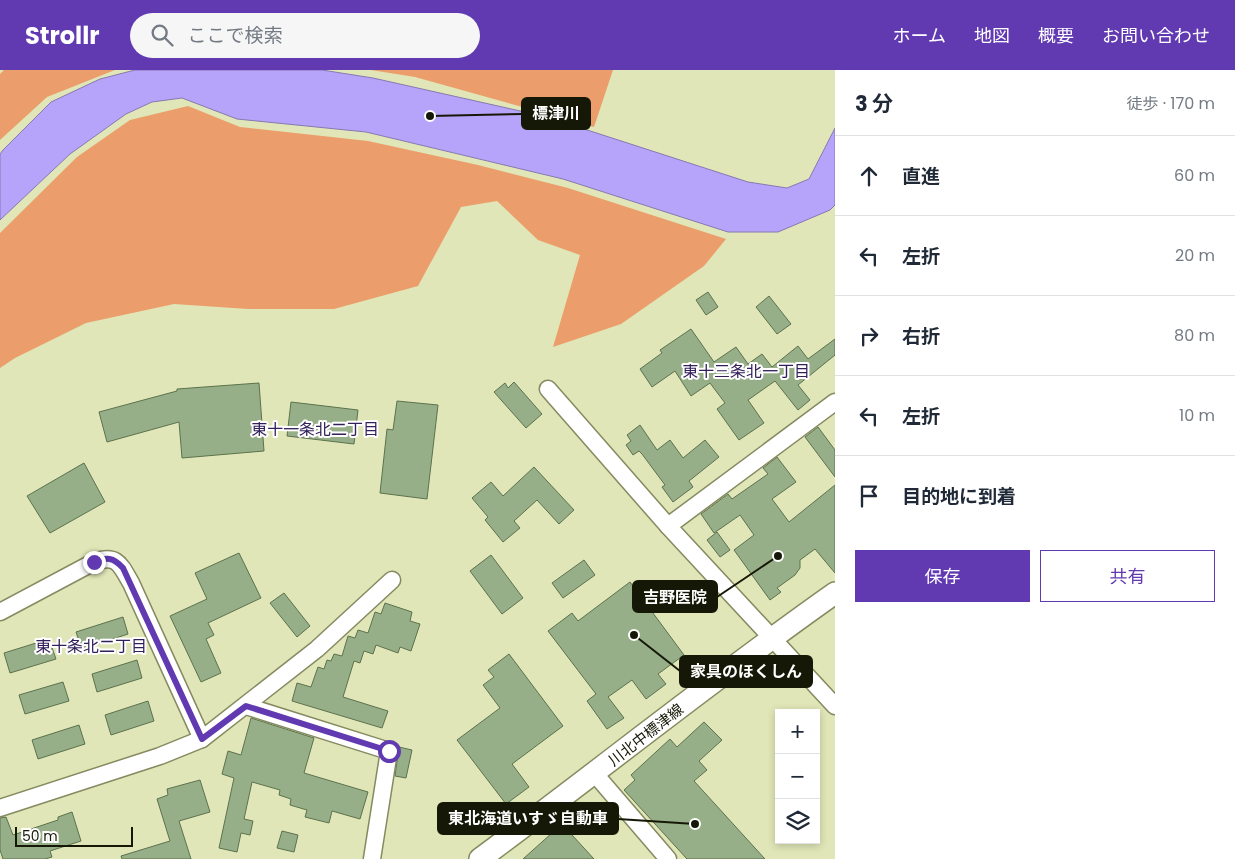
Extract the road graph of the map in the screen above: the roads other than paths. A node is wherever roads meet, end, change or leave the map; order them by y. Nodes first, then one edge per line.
1 (548, 389) dead end
2 (835, 402) edge
3 (668, 526) junction
4 (392, 580) dead end
5 (835, 593) edge
6 (0, 612) edge
7 (773, 637) junction
8 (246, 706) junction
9 (835, 706) edge
10 (202, 739) junction
11 (595, 774) junction
12 (0, 808) edge
13 (372, 859) edge
14 (480, 859) edge
15 (668, 859) edge

1 - 3 street
2 - 3 street
3 - 7 street
4 - 8 street
5 - 7 main road, 川北中標津線
6 - 10 street
7 - 9 street
7 - 11 main road, 川北中標津線
8 - 10 street
8 - 13 street
10 - 12 street
11 - 14 main road, 川北中標津線
11 - 15 street

